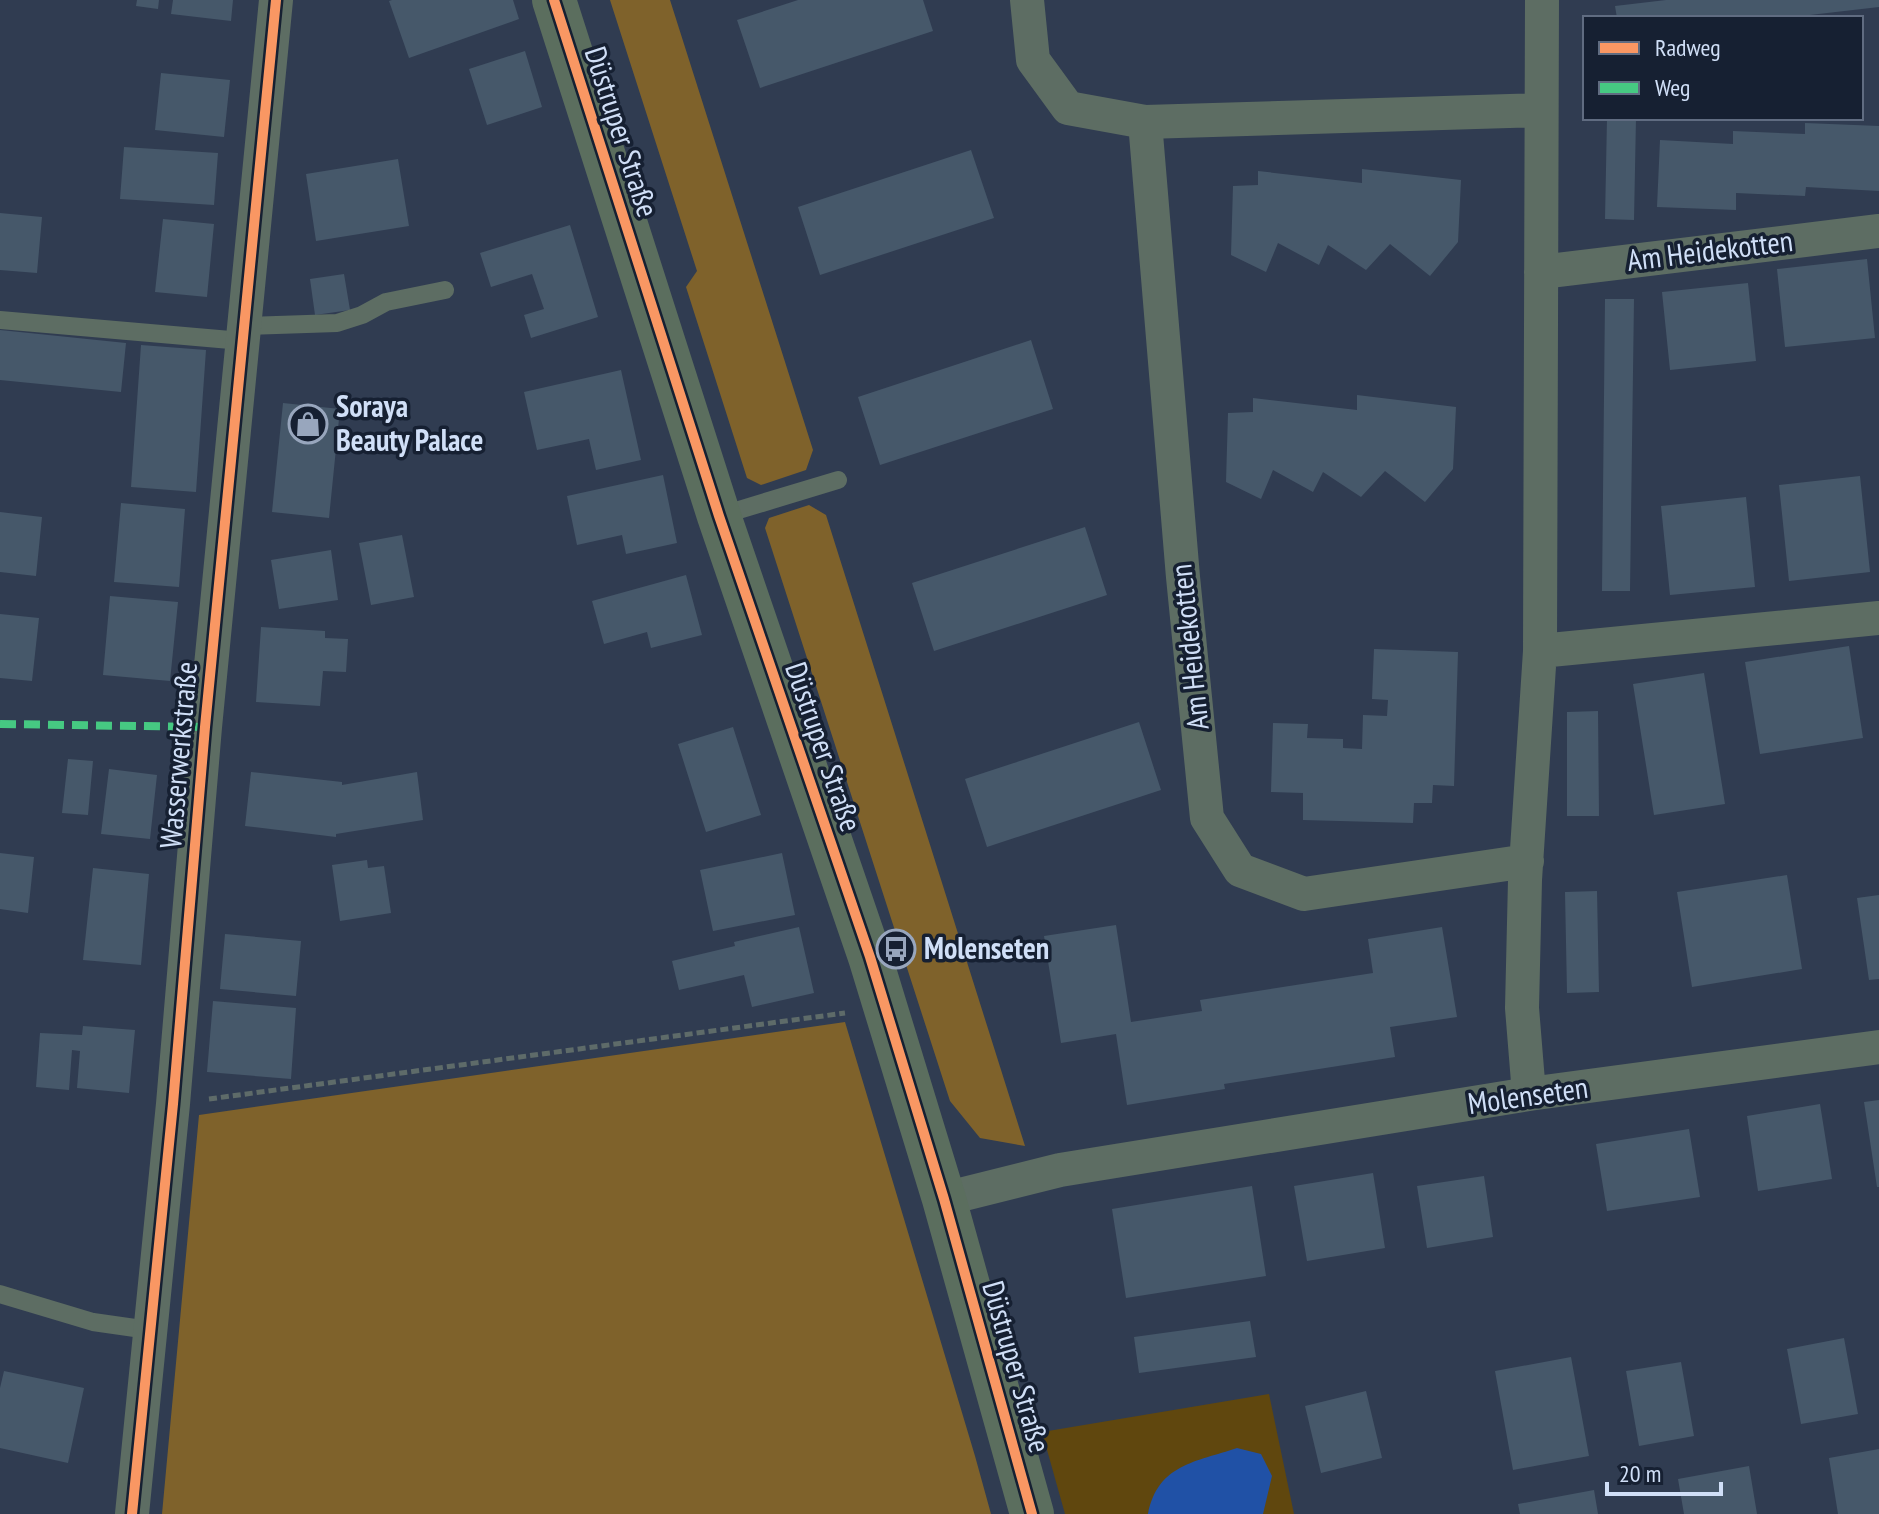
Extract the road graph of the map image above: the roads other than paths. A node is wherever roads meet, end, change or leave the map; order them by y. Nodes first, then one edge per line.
1 (276, 0) edge
2 (554, 0) edge
3 (1027, 0) edge
4 (1542, 0) edge
5 (1541, 110) junction
6 (1145, 122) junction
7 (1879, 231) edge
8 (1541, 272) junction
9 (445, 290) dead end
10 (0, 320) edge
11 (243, 333) junction
12 (838, 480) dead end
13 (719, 516) junction
14 (1879, 618) edge
15 (1540, 651) junction
16 (1527, 861) junction
17 (1879, 1047) edge
18 (1529, 1094) junction
19 (944, 1199) junction
20 (0, 1294) edge
21 (149, 1330) junction
22 (132, 1514) edge
23 (1032, 1514) edge

1 - 11 street, Wasserwerkstraße
2 - 13 street, Düstruper Straße
3 - 6 street
4 - 5 street
5 - 6 street
5 - 8 street
6 - 16 street, Am Heidekotten
7 - 8 street, Am Heidekotten
8 - 15 street
9 - 11 lane
10 - 11 lane
11 - 21 street, Wasserwerkstraße
12 - 13 lane
13 - 19 street, Düstruper Straße
14 - 15 street
15 - 16 street
16 - 18 street
17 - 18 street, Molenseten
18 - 19 street, Molenseten
19 - 23 street, Düstruper Straße
20 - 21 lane
21 - 22 street, Wasserwerkstraße

